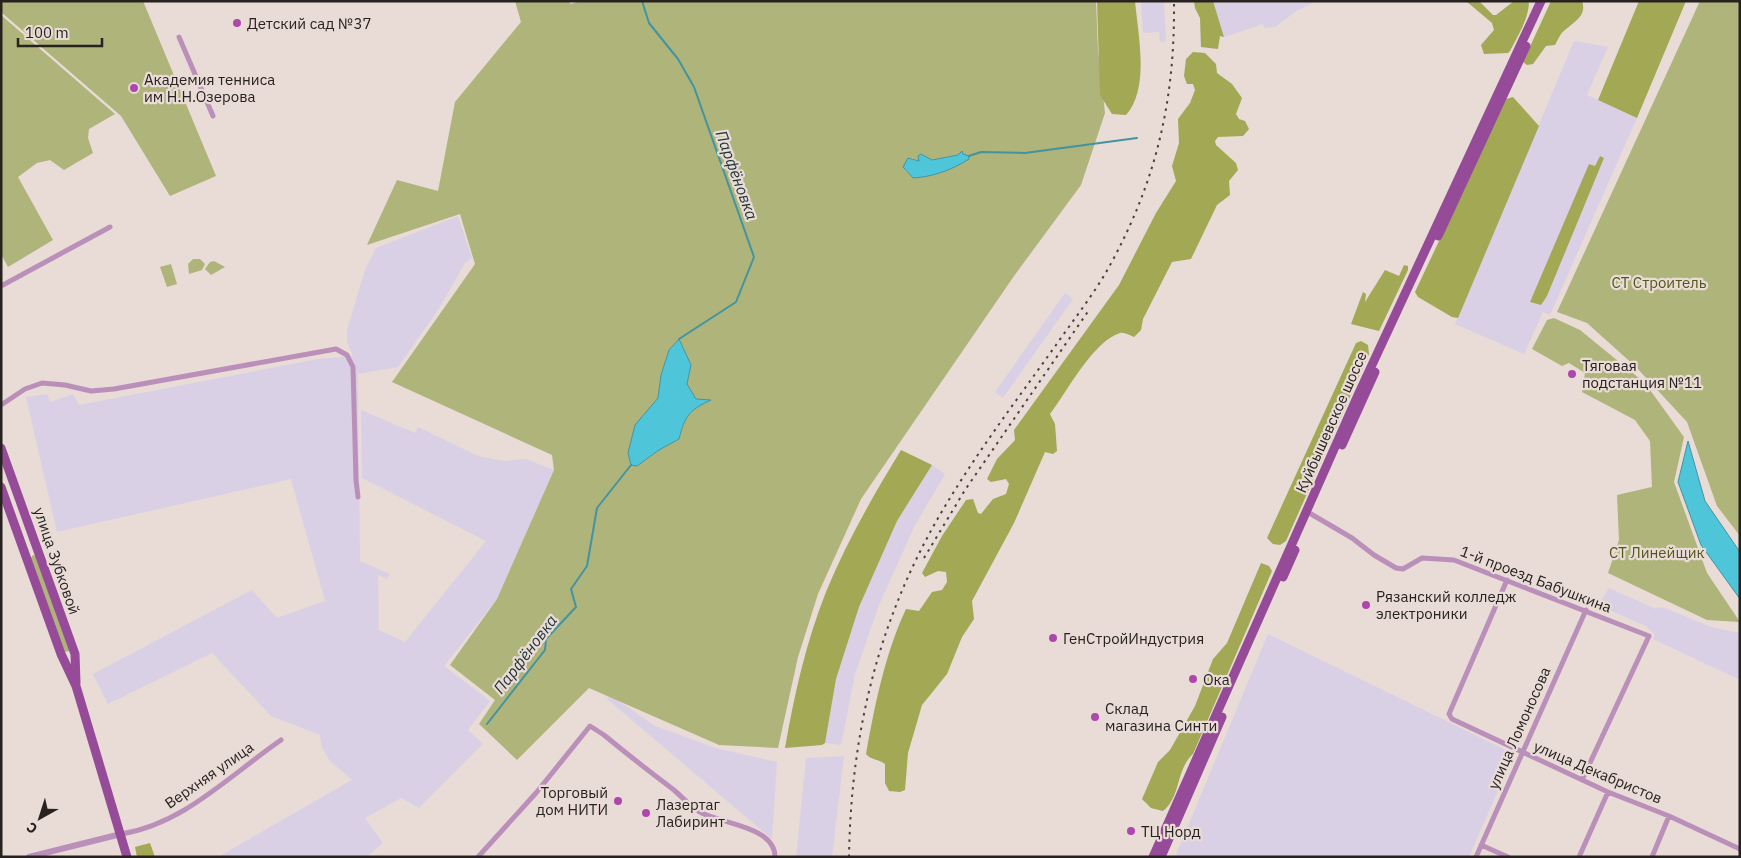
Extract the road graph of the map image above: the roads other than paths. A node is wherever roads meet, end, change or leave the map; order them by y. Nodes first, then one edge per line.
1 (1541, 1) edge
2 (1547, 1) edge
3 (180, 37) dead end
4 (213, 116) dead end
5 (110, 227) dead end
6 (1, 286) edge
7 (2, 404) edge
8 (2, 456) edge
9 (1, 487) edge
10 (358, 496) dead end
11 (1311, 514) junction
12 (30, 522) junction
13 (14, 527) junction
14 (35, 539) junction
15 (21, 544) junction
16 (40, 553) junction
17 (27, 559) junction
18 (1507, 580) junction
19 (1586, 610) junction
20 (61, 654) junction
21 (75, 654) junction
22 (76, 686) junction
23 (281, 740) dead end
24 (1521, 753) junction
25 (1582, 780) junction
26 (1608, 792) junction
27 (1669, 816) junction
28 (121, 834) junction
29 (1482, 845) junction
30 (1740, 849) edge
31 (33, 856) edge
32 (127, 857) edge
33 (478, 857) edge
34 (775, 857) edge
35 (1153, 857) edge
36 (1161, 857) edge
37 (1476, 857) edge
38 (1508, 857) edge
39 (1579, 857) edge
40 (1652, 857) edge

1 - 35 main road, Куйбышевское шоссе
2 - 11 main road, Куйбышевское шоссе
3 - 4 street
5 - 6 street
7 - 10 street
8 - 12 main road, улица Зубковой
9 - 13 main road, улица Зубковой
11 - 18 street, 1-й проезд Бабушкина
11 - 36 main road, Куйбышевское шоссе
12 - 13 main road
12 - 14 main road, улица Зубковой
13 - 15 main road, улица Зубковой
14 - 15 main road
14 - 16 main road, улица Зубковой
15 - 17 main road, улица Зубковой
16 - 17 main road
16 - 21 main road, улица Зубковой
17 - 20 main road, улица Зубковой
18 - 19 street, 1-й проезд Бабушкина
18 - 24 street, улица Декабристов
19 - 24 street, улица Ломоносова
19 - 25 street, 1-й проезд Бабушкина
20 - 21 main road
20 - 22 main road, улица Зубковой
21 - 22 main road, улица Зубковой
22 - 28 main road, улица Зубковой
23 - 28 street, Верхняя улица
24 - 25 street, улица Декабристов
24 - 29 street, улица Ломоносова
25 - 26 street, улица Декабристов
26 - 27 street, улица Декабристов
26 - 39 street
27 - 30 street, улица Декабристов
27 - 40 street
28 - 31 street
28 - 32 main road, улица Зубковой
29 - 37 street, улица Ломоносова
29 - 38 street
33 - 34 street

